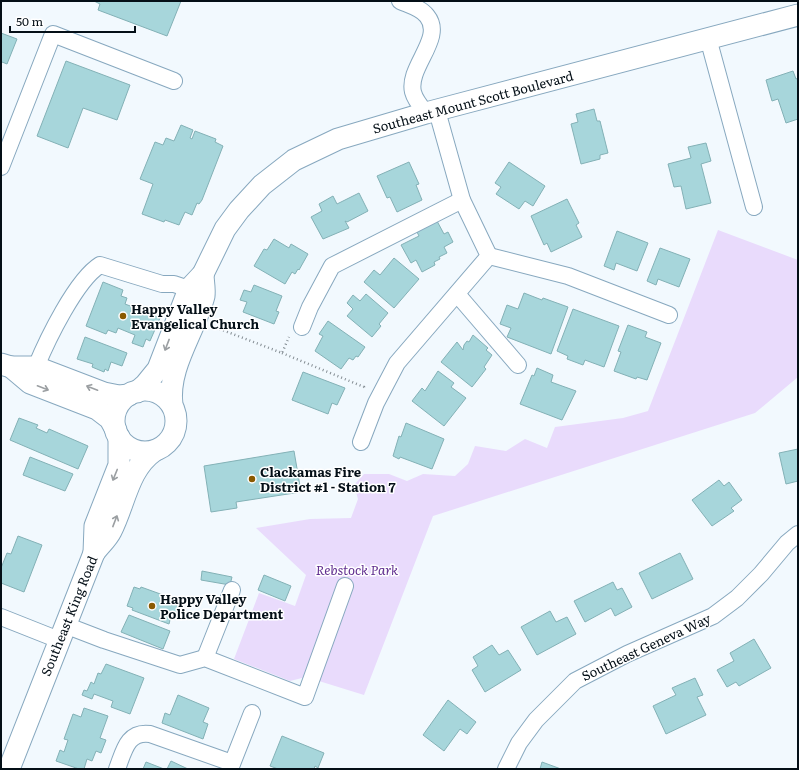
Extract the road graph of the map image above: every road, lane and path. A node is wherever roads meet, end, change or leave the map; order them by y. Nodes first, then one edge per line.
1 (400, 1) edge
2 (798, 15) edge
3 (708, 38) junction
4 (174, 81) dead end
5 (431, 112) junction
6 (1, 167) edge
7 (462, 200) junction
8 (754, 206) dead end
9 (489, 256) junction
10 (203, 274) junction
11 (189, 289) junction
12 (457, 294) junction
13 (669, 314) dead end
14 (195, 319) junction
15 (302, 327) joint
16 (282, 353) junction
17 (6, 365) edge
18 (518, 365) dead end
19 (36, 367) junction
20 (133, 393) junction
21 (376, 403) junction
22 (172, 405) junction
23 (117, 434) junction
24 (361, 442) dead end
25 (154, 451) junction
26 (798, 534) edge
27 (94, 553) junction
28 (345, 586) dead end
29 (232, 590) dead end
30 (1, 617) edge
31 (62, 633) junction
32 (205, 658) junction
33 (252, 713) dead end
34 (231, 766) edge
35 (9, 769) edge
36 (117, 769) edge
37 (506, 769) edge

1 - 5 street
2 - 3 main road, Southeast Mount Scott Boulevard
3 - 5 main road, Southeast Mount Scott Boulevard
3 - 8 street
4 - 6 street
5 - 7 street
5 - 10 main road, Southeast Mount Scott Boulevard
7 - 9 street
7 - 15 street
9 - 12 street
9 - 13 street
10 - 11 main road, Southeast Mount Scott Boulevard
10 - 14 main road, Southeast Mount Scott Boulevard
11 - 19 street
11 -> 20 main road, Southeast Mount Scott Boulevard
12 - 18 street
12 - 21 street
14 - 16 path
14 - 22 main road, Southeast Mount Scott Boulevard
15 - 16 path
16 - 21 path
17 - 19 main road
17 -> 23 main road
20 -> 19 main road
20 - 22 main road
20 - 23 main road
21 - 24 street
22 - 25 main road
23 - 25 main road
23 -> 27 main road
27 -> 25 main road, Southeast King Road
26 - 37 street, Southeast Geneva Way
27 - 31 main road, Southeast King Road
28 - 32 street
29 - 32 street
30 - 31 street
31 - 32 street
31 - 35 main road, Southeast King Road
33 - 34 street
34 - 36 street

